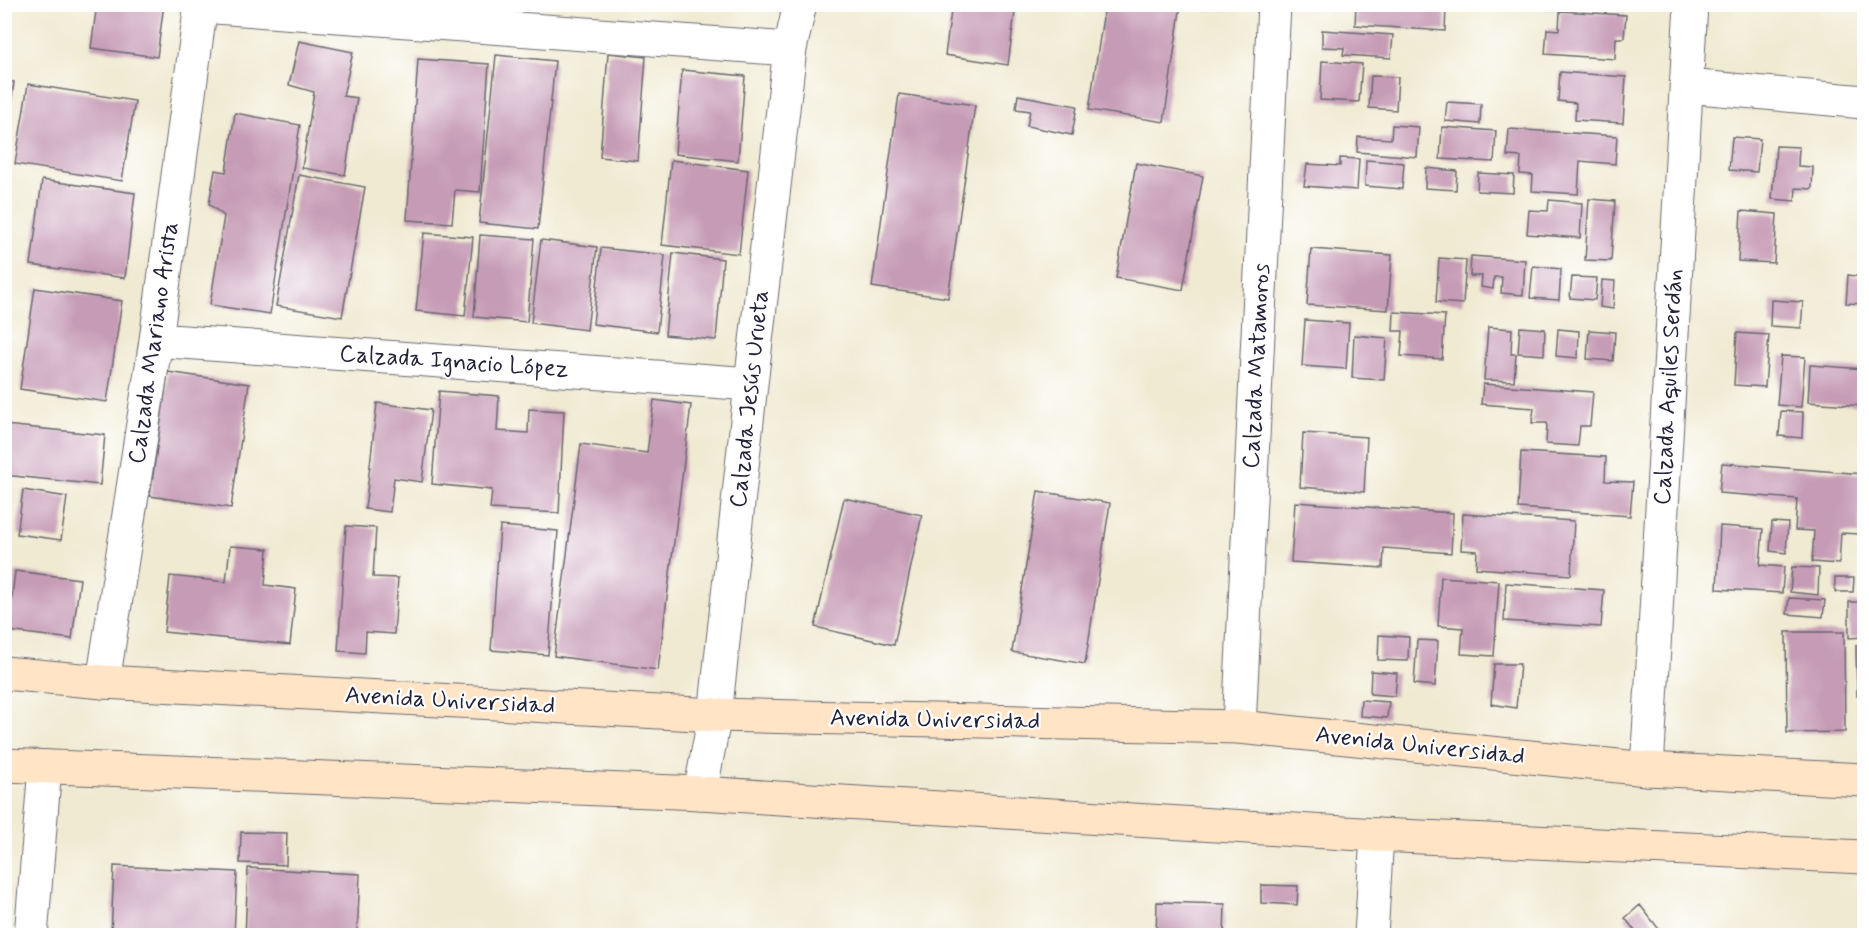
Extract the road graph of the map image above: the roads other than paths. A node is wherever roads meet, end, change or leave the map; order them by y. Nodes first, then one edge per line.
1 (800, 4) edge
2 (1274, 4) edge
3 (1691, 4) edge
4 (201, 5) edge
5 (790, 49) junction
6 (1687, 86) junction
7 (1864, 102) edge
8 (156, 340) junction
9 (751, 384) junction
10 (4, 673) edge
11 (103, 682) junction
12 (715, 716) junction
13 (1239, 727) junction
14 (4, 765) edge
15 (45, 767) junction
16 (1647, 769) junction
17 (1864, 780) edge
18 (700, 793) junction
19 (1377, 835) junction
20 (1864, 857) edge
21 (31, 936) edge
22 (1371, 936) edge

1 - 5 street, Calzada Jesús Urueta
2 - 13 street, Calzada Matamoros
3 - 6 street, Calzada Aquiles Serdán
4 - 5 street
4 - 8 street, Calzada Mariano Arista
5 - 9 street, Calzada Jesús Urueta
6 - 7 street
6 - 16 street, Calzada Aquiles Serdán
8 - 9 street, Calzada Ignacio López
8 - 11 street, Calzada Mariano Arista
9 - 12 street, Calzada Jesús Urueta
10 - 11 main road, Avenida Universidad
11 - 12 main road, Avenida Universidad
12 - 13 main road, Avenida Universidad
12 - 18 street, Calzada Jesús Urueta
13 - 16 main road, Avenida Universidad
14 - 15 main road
15 - 18 main road
15 - 21 street
16 - 17 main road, Avenida Universidad
18 - 19 main road
19 - 20 main road
19 - 22 street

